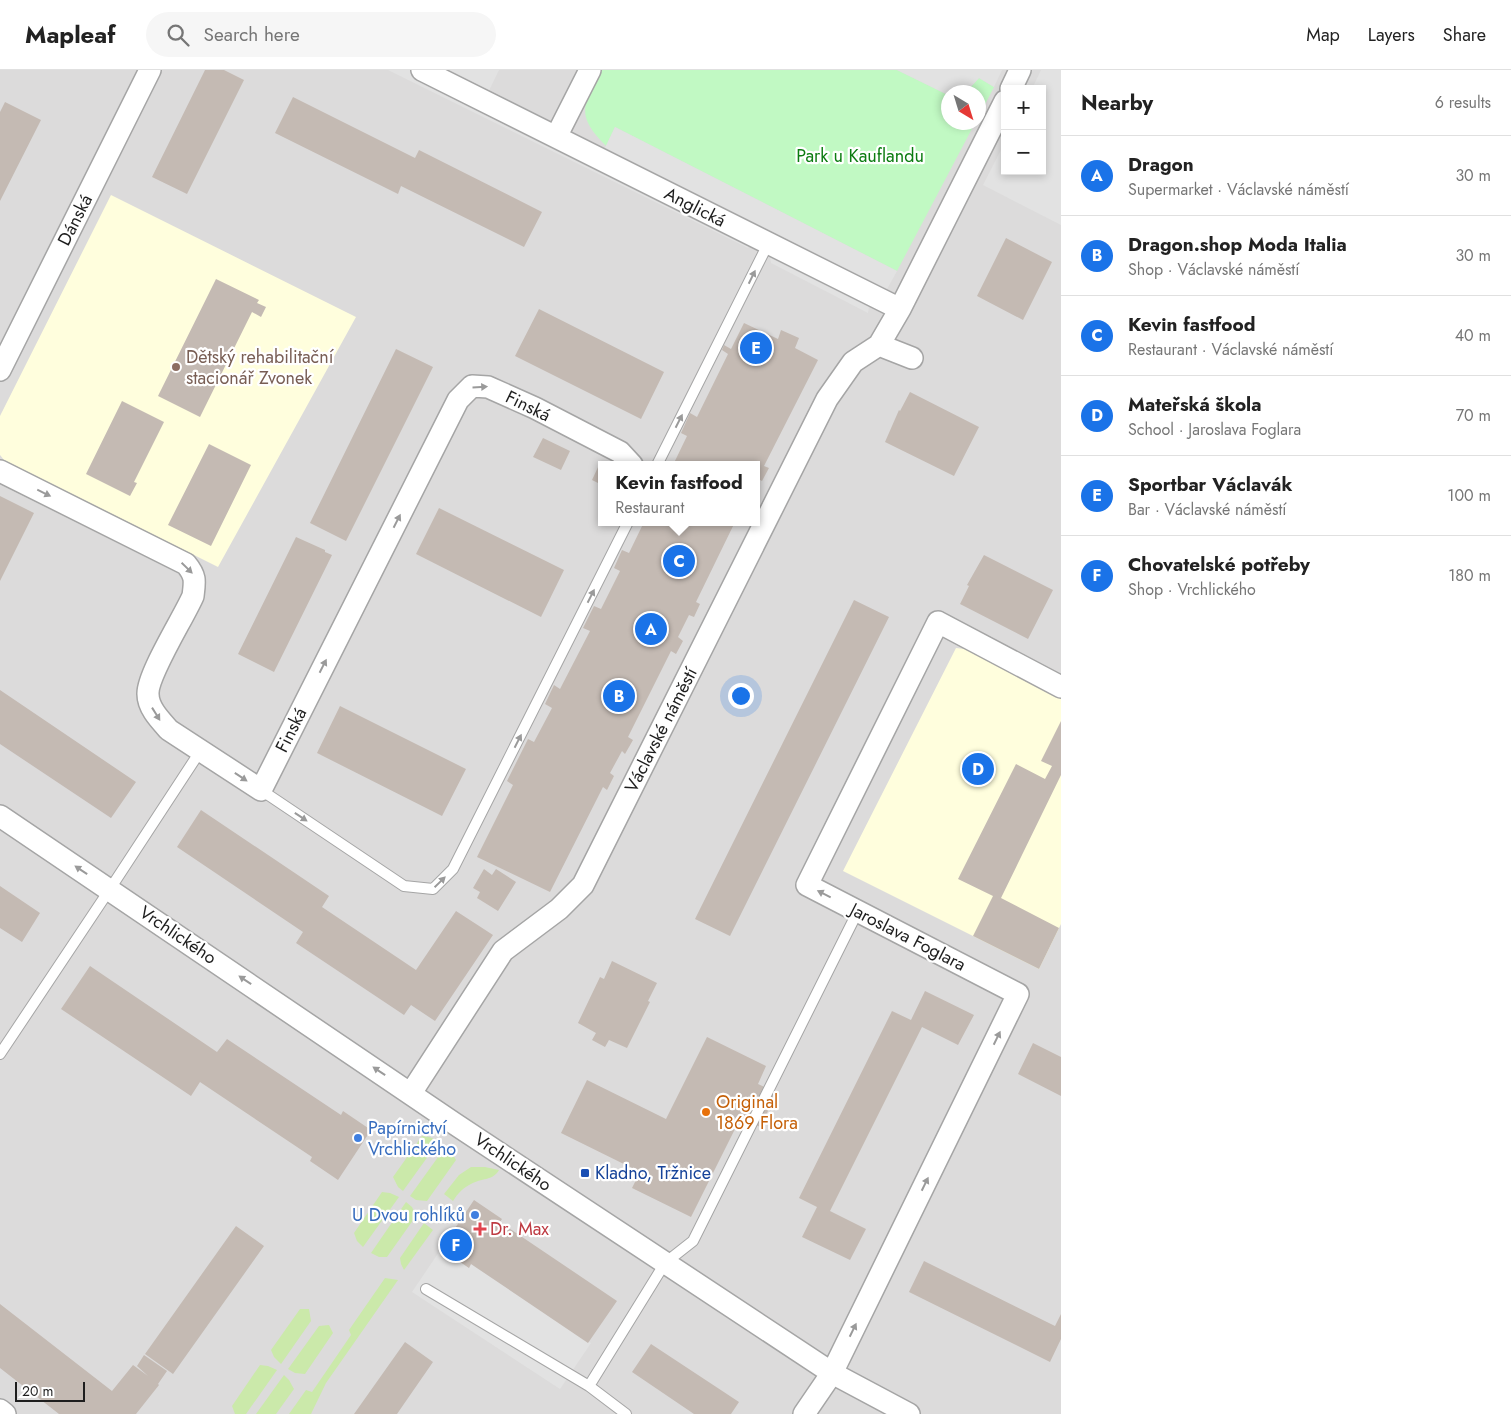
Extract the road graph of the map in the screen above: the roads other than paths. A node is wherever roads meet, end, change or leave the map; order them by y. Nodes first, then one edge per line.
1 (150, 70) edge
2 (422, 70) edge
3 (590, 70) edge
4 (1020, 70) edge
5 (1013, 85) edge
6 (1001, 109) edge
7 (556, 136) junction
8 (768, 244) junction
9 (900, 309) junction
10 (880, 345) junction
11 (912, 358) dead end
12 (0, 370) edge
13 (628, 461) edge
14 (658, 461) edge
15 (0, 472) edge
16 (626, 526) edge
17 (1061, 687) edge
18 (201, 750) junction
19 (261, 790) junction
20 (0, 816) edge
21 (110, 889) junction
22 (858, 912) junction
23 (0, 1054) edge
24 (411, 1093) junction
25 (665, 1263) junction
26 (426, 1289) dead end
27 (832, 1373) junction
28 (589, 1386) junction
29 (0, 1410) edge
30 (5, 1414) edge
31 (626, 1414) edge
32 (804, 1414) edge
33 (909, 1414) edge

1 - 12 street, Dánská
2 - 7 street, Anglická
3 - 7 street
4 - 5 street
6 - 9 street
7 - 8 street, Anglická
8 - 9 street, Anglická
14 -> 8 lane
9 - 10 street
10 - 11 street
10 - 24 street, Václavské náměstí
19 -> 13 street, Finská
15 -> 18 street
19 -> 16 lane
22 -> 17 street, Jaroslava Foglara
18 -> 19 street
18 - 21 lane
21 -> 20 street, Vrchlického
21 - 23 lane
24 -> 21 street, Vrchlického
22 - 25 lane
27 -> 22 street, Jaroslava Foglara
24 - 25 street, Vrchlického
25 - 27 street, Vrchlického
25 - 28 lane
26 - 28 lane
27 - 32 street
27 - 33 street, Vrchlického
28 - 31 lane
29 - 30 street

